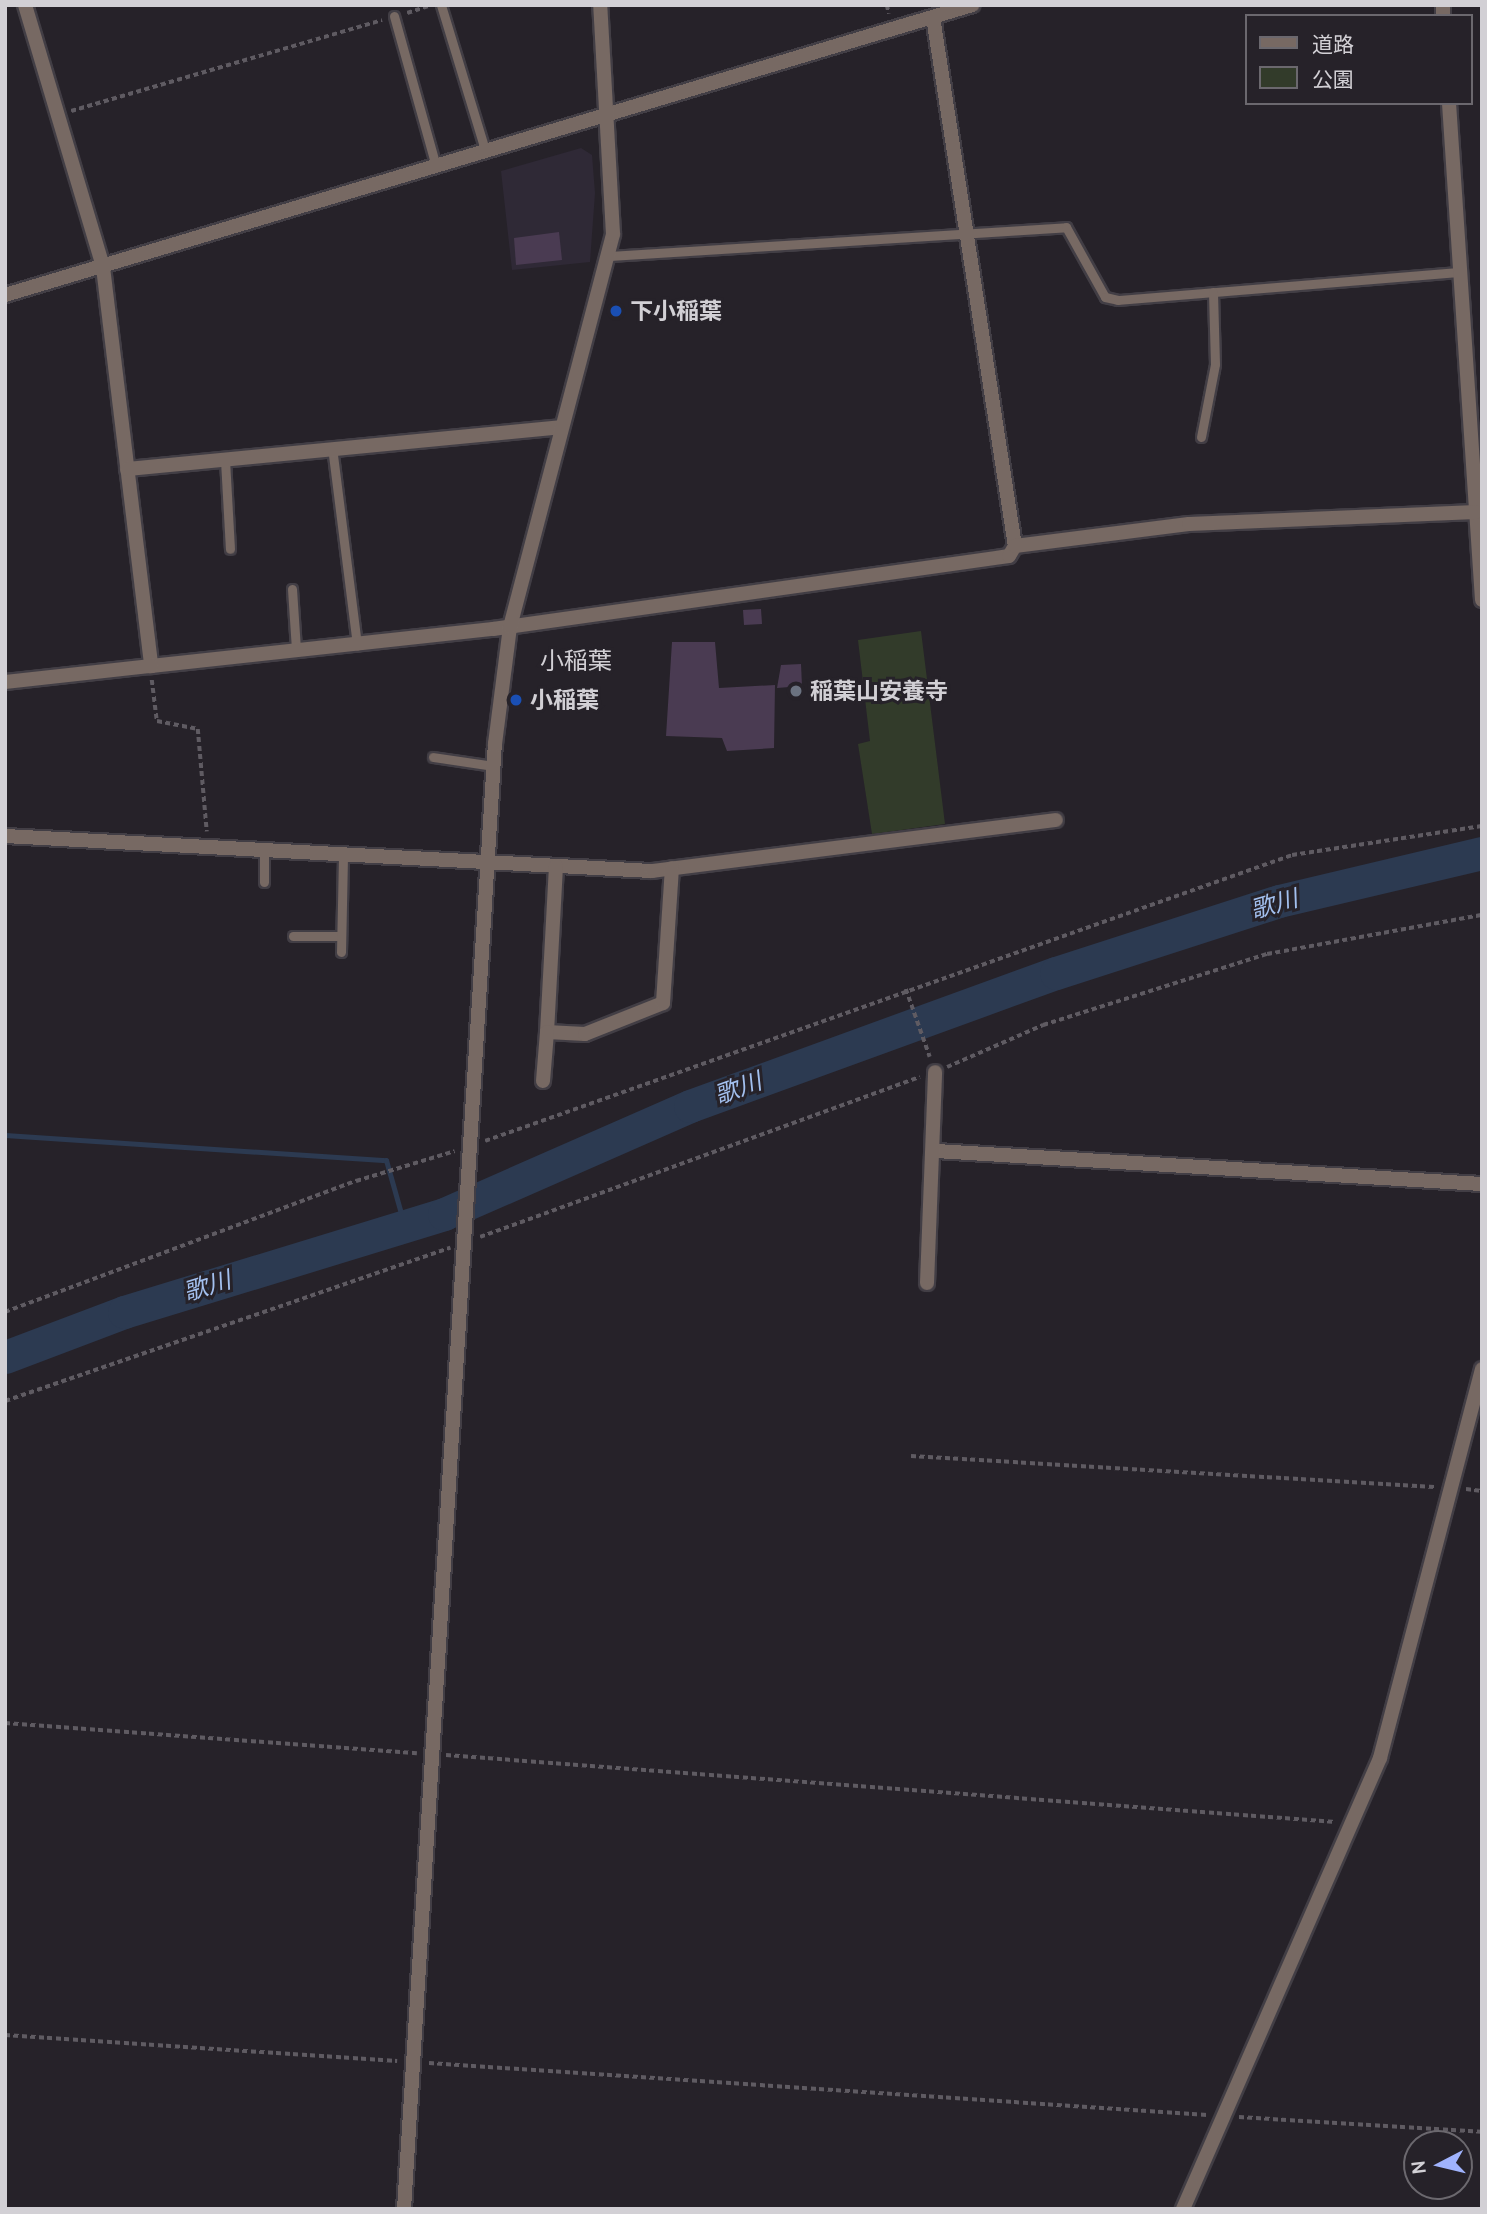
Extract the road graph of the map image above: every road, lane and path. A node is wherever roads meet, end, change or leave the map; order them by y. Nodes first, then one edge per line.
1 (25, 5) edge
2 (432, 5) edge
3 (441, 5) edge
4 (600, 5) edge
5 (972, 5) edge
6 (394, 16) junction
7 (933, 17) junction
8 (1449, 105) edge
9 (58, 114) junction
10 (608, 116) junction
11 (485, 150) junction
12 (436, 166) junction
13 (964, 232) junction
14 (610, 256) junction
15 (103, 267) junction
16 (1460, 272) junction
17 (1213, 292) junction
18 (5, 295) edge
19 (561, 427) junction
20 (1202, 437) dead end
21 (332, 447) junction
22 (225, 460) junction
23 (127, 469) junction
24 (1476, 512) junction
25 (1015, 546) junction
26 (230, 549) dead end
27 (292, 589) dead end
28 (1482, 600) edge
29 (510, 627) junction
30 (357, 645) junction
31 (296, 649) junction
32 (150, 666) junction
33 (5, 682) edge
34 (433, 757) dead end
35 (494, 766) junction
36 (1056, 820) dead end
37 (1482, 826) edge
38 (5, 836) edge
39 (208, 848) junction
40 (264, 851) junction
41 (343, 855) junction
42 (488, 866) junction
43 (556, 866) junction
44 (672, 868) junction
45 (264, 882) dead end
46 (1482, 915) edge
47 (293, 936) dead end
48 (341, 936) junction
49 (341, 953) dead end
50 (906, 989) junction
51 (547, 1032) junction
52 (935, 1072) junction
53 (543, 1081) dead end
54 (936, 1151) junction
55 (470, 1152) junction
56 (1482, 1184) edge
57 (467, 1235) junction
58 (927, 1283) dead end
59 (5, 1312) edge
60 (1482, 1369) edge
61 (5, 1401) edge
62 (911, 1456) dead end
63 (1454, 1489) junction
64 (1482, 1490) edge
65 (5, 1723) edge
66 (430, 1754) junction
67 (1348, 1823) junction
68 (5, 2035) edge
69 (413, 2062) junction
70 (1228, 2116) junction
71 (1482, 2132) edge
72 (404, 2209) edge
73 (1183, 2209) edge

1 - 9 street
2 - 6 path
3 - 11 lane
4 - 10 street
5 - 7 street
6 - 9 path
6 - 12 lane
7 - 10 street
7 - 13 street
8 - 16 street
9 - 15 street
10 - 11 street
10 - 14 street
11 - 12 street
12 - 15 street
13 - 14 lane
13 - 17 lane
13 - 25 street
14 - 19 street
15 - 18 street
15 - 23 street
16 - 17 lane
16 - 24 street
17 - 20 lane
19 - 21 street
19 - 29 street
21 - 22 street
21 - 30 lane
22 - 23 street
22 - 26 lane
23 - 32 street
24 - 25 street
24 - 28 street
25 - 29 street
27 - 31 lane
29 - 30 street
29 - 35 street
30 - 31 street
31 - 32 street
32 - 33 street
32 - 39 path
34 - 35 lane
35 - 42 street
36 - 44 street
37 - 50 path
38 - 39 street
39 - 40 street
40 - 41 street
40 - 45 lane
41 - 42 street
41 - 48 lane
42 - 43 street
42 - 55 street
43 - 44 street
43 - 51 street
44 - 51 street
46 - 52 path
47 - 48 lane
48 - 49 lane
50 - 52 path
50 - 55 path
51 - 53 street
52 - 54 street
52 - 57 path
54 - 56 street
54 - 58 street
55 - 57 street
55 - 59 path
57 - 61 path
57 - 66 street
60 - 63 street
62 - 63 path
63 - 64 path
63 - 67 street
65 - 66 path
66 - 67 path
66 - 69 street
67 - 70 street
68 - 69 path
69 - 70 path
69 - 72 street
70 - 71 path
70 - 73 street

